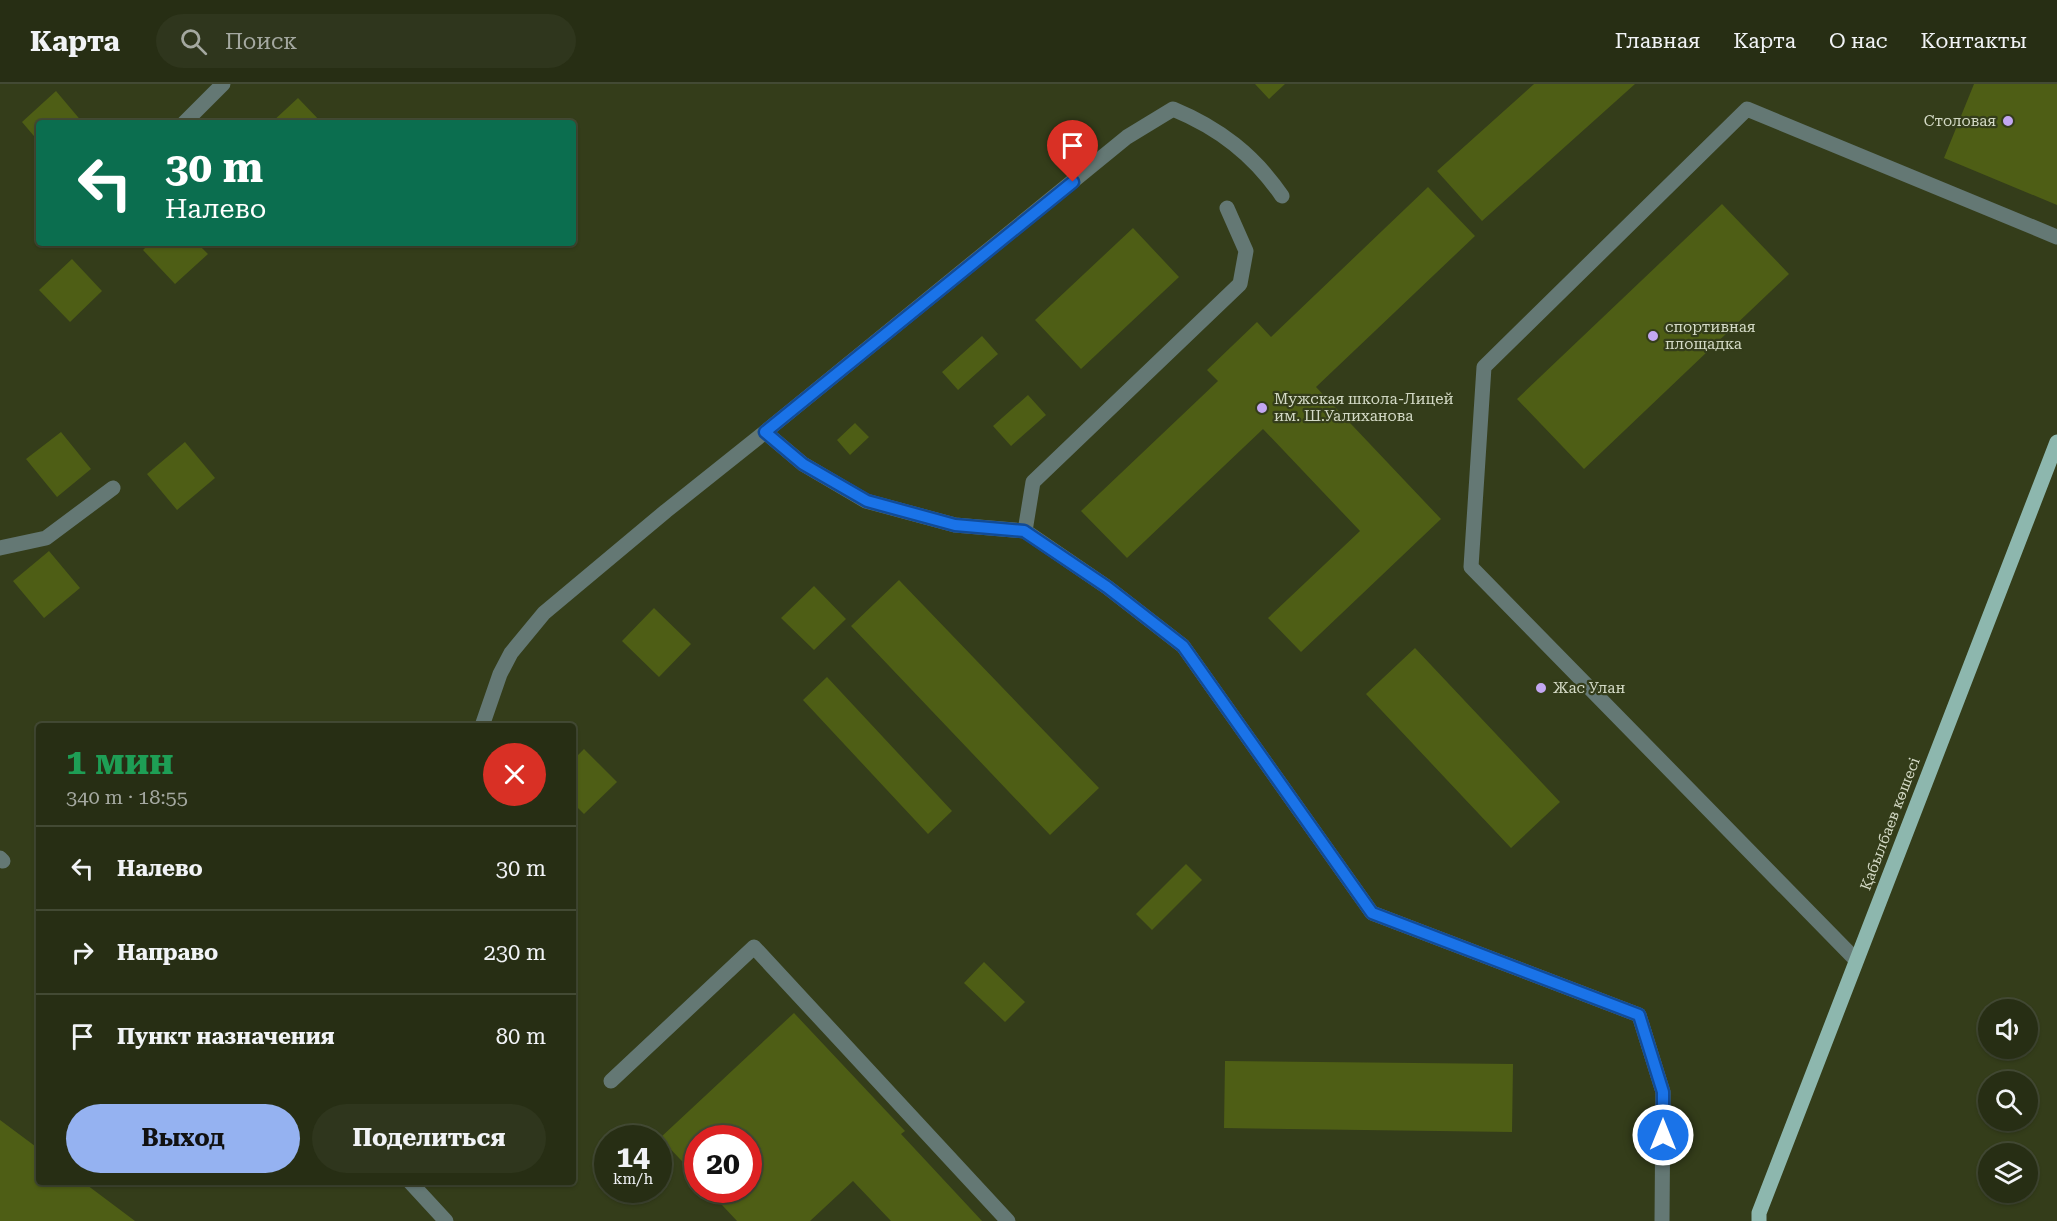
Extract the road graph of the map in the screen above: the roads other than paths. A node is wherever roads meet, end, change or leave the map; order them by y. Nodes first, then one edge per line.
1 (223, 84) edge
2 (187, 120) edge
3 (1282, 196) dead end
4 (1227, 208) dead end
5 (2057, 237) edge
6 (765, 432) junction
7 (2057, 442) edge
8 (2053, 464) edge
9 (113, 488) dead end
10 (1024, 531) junction
11 (0, 548) edge
12 (483, 723) edge
13 (1857, 960) junction
14 (610, 1081) dead end
15 (413, 1185) edge
16 (446, 1221) edge
17 (1008, 1221) edge
18 (1662, 1221) edge
19 (1759, 1221) edge

1 - 2 street
3 - 6 street
4 - 10 street
5 - 13 street
6 - 10 street
6 - 12 street
7 - 8 main road, Қабылбаев көшесі
8 - 13 main road, Қабылбаев көшесі
9 - 11 street
10 - 18 street
13 - 19 main road, Қабылбаев көшесі
14 - 17 street
15 - 16 street

